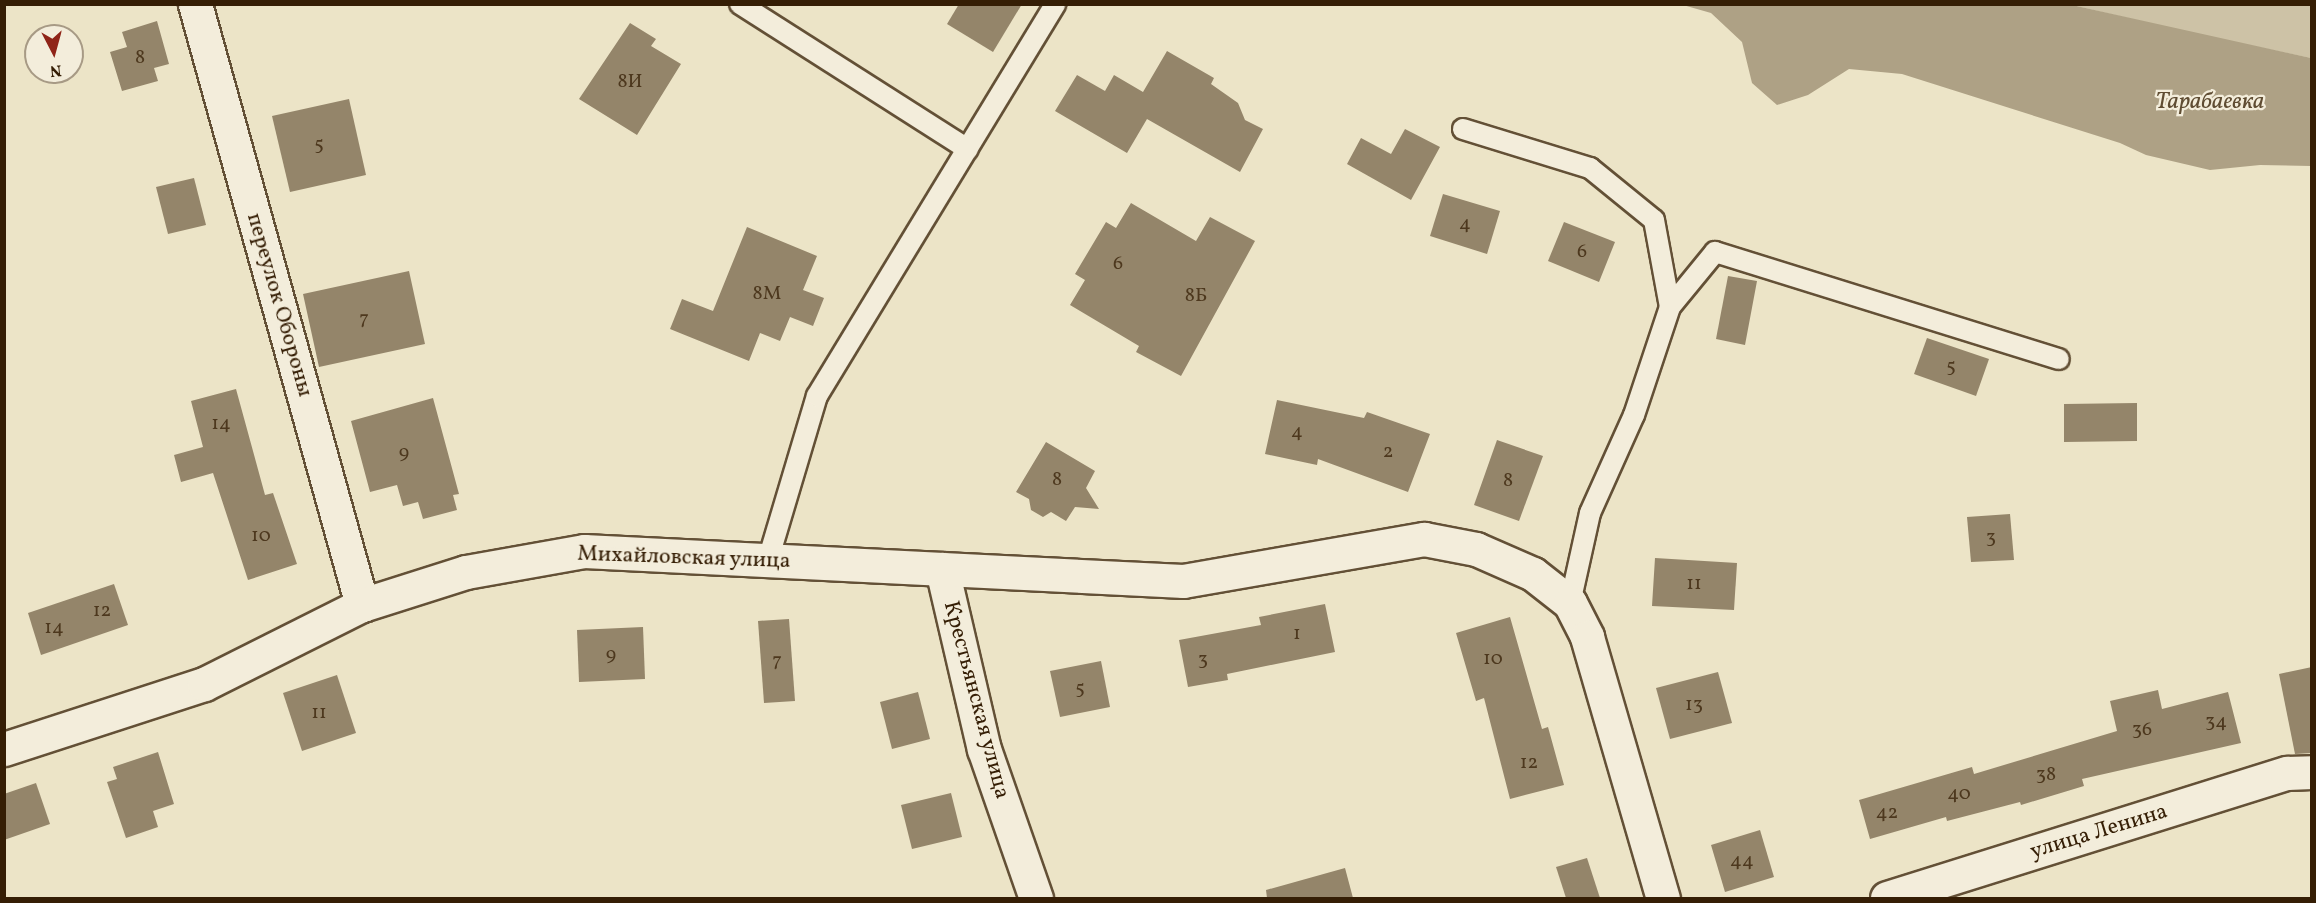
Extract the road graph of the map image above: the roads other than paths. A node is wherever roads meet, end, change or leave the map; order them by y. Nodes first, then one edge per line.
1 (195, 4) edge
2 (740, 4) edge
3 (1055, 4) edge
4 (1463, 129) dead end
5 (968, 149) junction
6 (1670, 307) junction
7 (2060, 359) dead end
8 (768, 560) junction
9 (942, 569) junction
10 (1570, 603) junction
11 (363, 605) junction
12 (4, 749) edge
13 (2312, 772) edge
14 (1036, 898) edge
15 (1663, 898) edge
16 (1887, 898) edge

1 - 11 street, переулок Обороны
2 - 5 lane
3 - 5 lane
4 - 6 lane
5 - 8 lane
6 - 7 lane
6 - 10 lane
8 - 9 street, Михайловская улица
8 - 11 street, Михайловская улица
9 - 10 street, Михайловская улица
9 - 14 street, Крестьянская улица
10 - 15 street
11 - 12 street, Михайловская улица
13 - 16 street, улица Ленина

